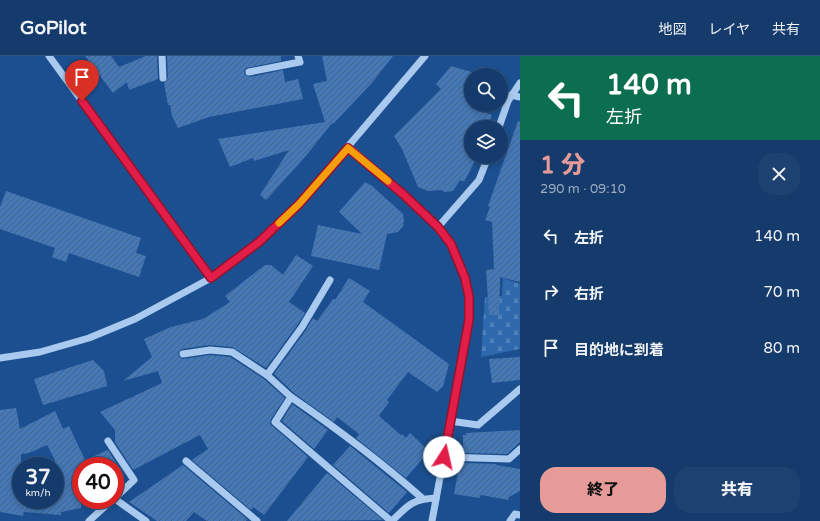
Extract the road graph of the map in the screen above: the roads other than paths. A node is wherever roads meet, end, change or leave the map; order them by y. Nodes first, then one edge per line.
1 (49, 56) edge
2 (162, 56) edge
3 (298, 56) edge
4 (425, 56) edge
5 (249, 72) dead end
6 (164, 78) dead end
7 (520, 83) edge
8 (511, 96) junction
9 (520, 97) edge
10 (502, 120) edge
11 (348, 148) junction
12 (485, 164) edge
13 (438, 227) junction
14 (211, 278) junction
15 (330, 280) dead end
16 (183, 354) dead end
17 (0, 358) edge
18 (267, 375) junction
19 (520, 389) edge
20 (291, 397) junction
21 (450, 421) junction
22 (108, 441) dead end
23 (520, 449) edge
24 (119, 457) edge
25 (444, 457) junction
26 (186, 461) dead end
27 (124, 465) edge
28 (124, 490) edge
29 (422, 498) junction
30 (436, 498) junction
31 (124, 506) edge
32 (103, 509) edge
33 (520, 515) edge
34 (89, 521) edge
35 (146, 521) edge
36 (257, 521) edge
37 (391, 521) edge
38 (432, 521) edge
39 (510, 521) edge

1 - 14 street
2 - 6 street
3 - 5 street
4 - 11 street
7 - 8 street
8 - 9 street
8 - 10 street
11 - 13 street
11 - 14 street
12 - 13 street
13 - 21 street
14 - 17 street
15 - 18 street
16 - 18 street
18 - 20 street
19 - 21 street
20 - 29 street
20 - 37 street
21 - 25 street
22 - 24 street
23 - 25 street
25 - 30 street
26 - 36 street
27 - 28 street
29 - 30 street
29 - 37 street
30 - 38 street
31 - 35 street
32 - 34 street
33 - 39 street

